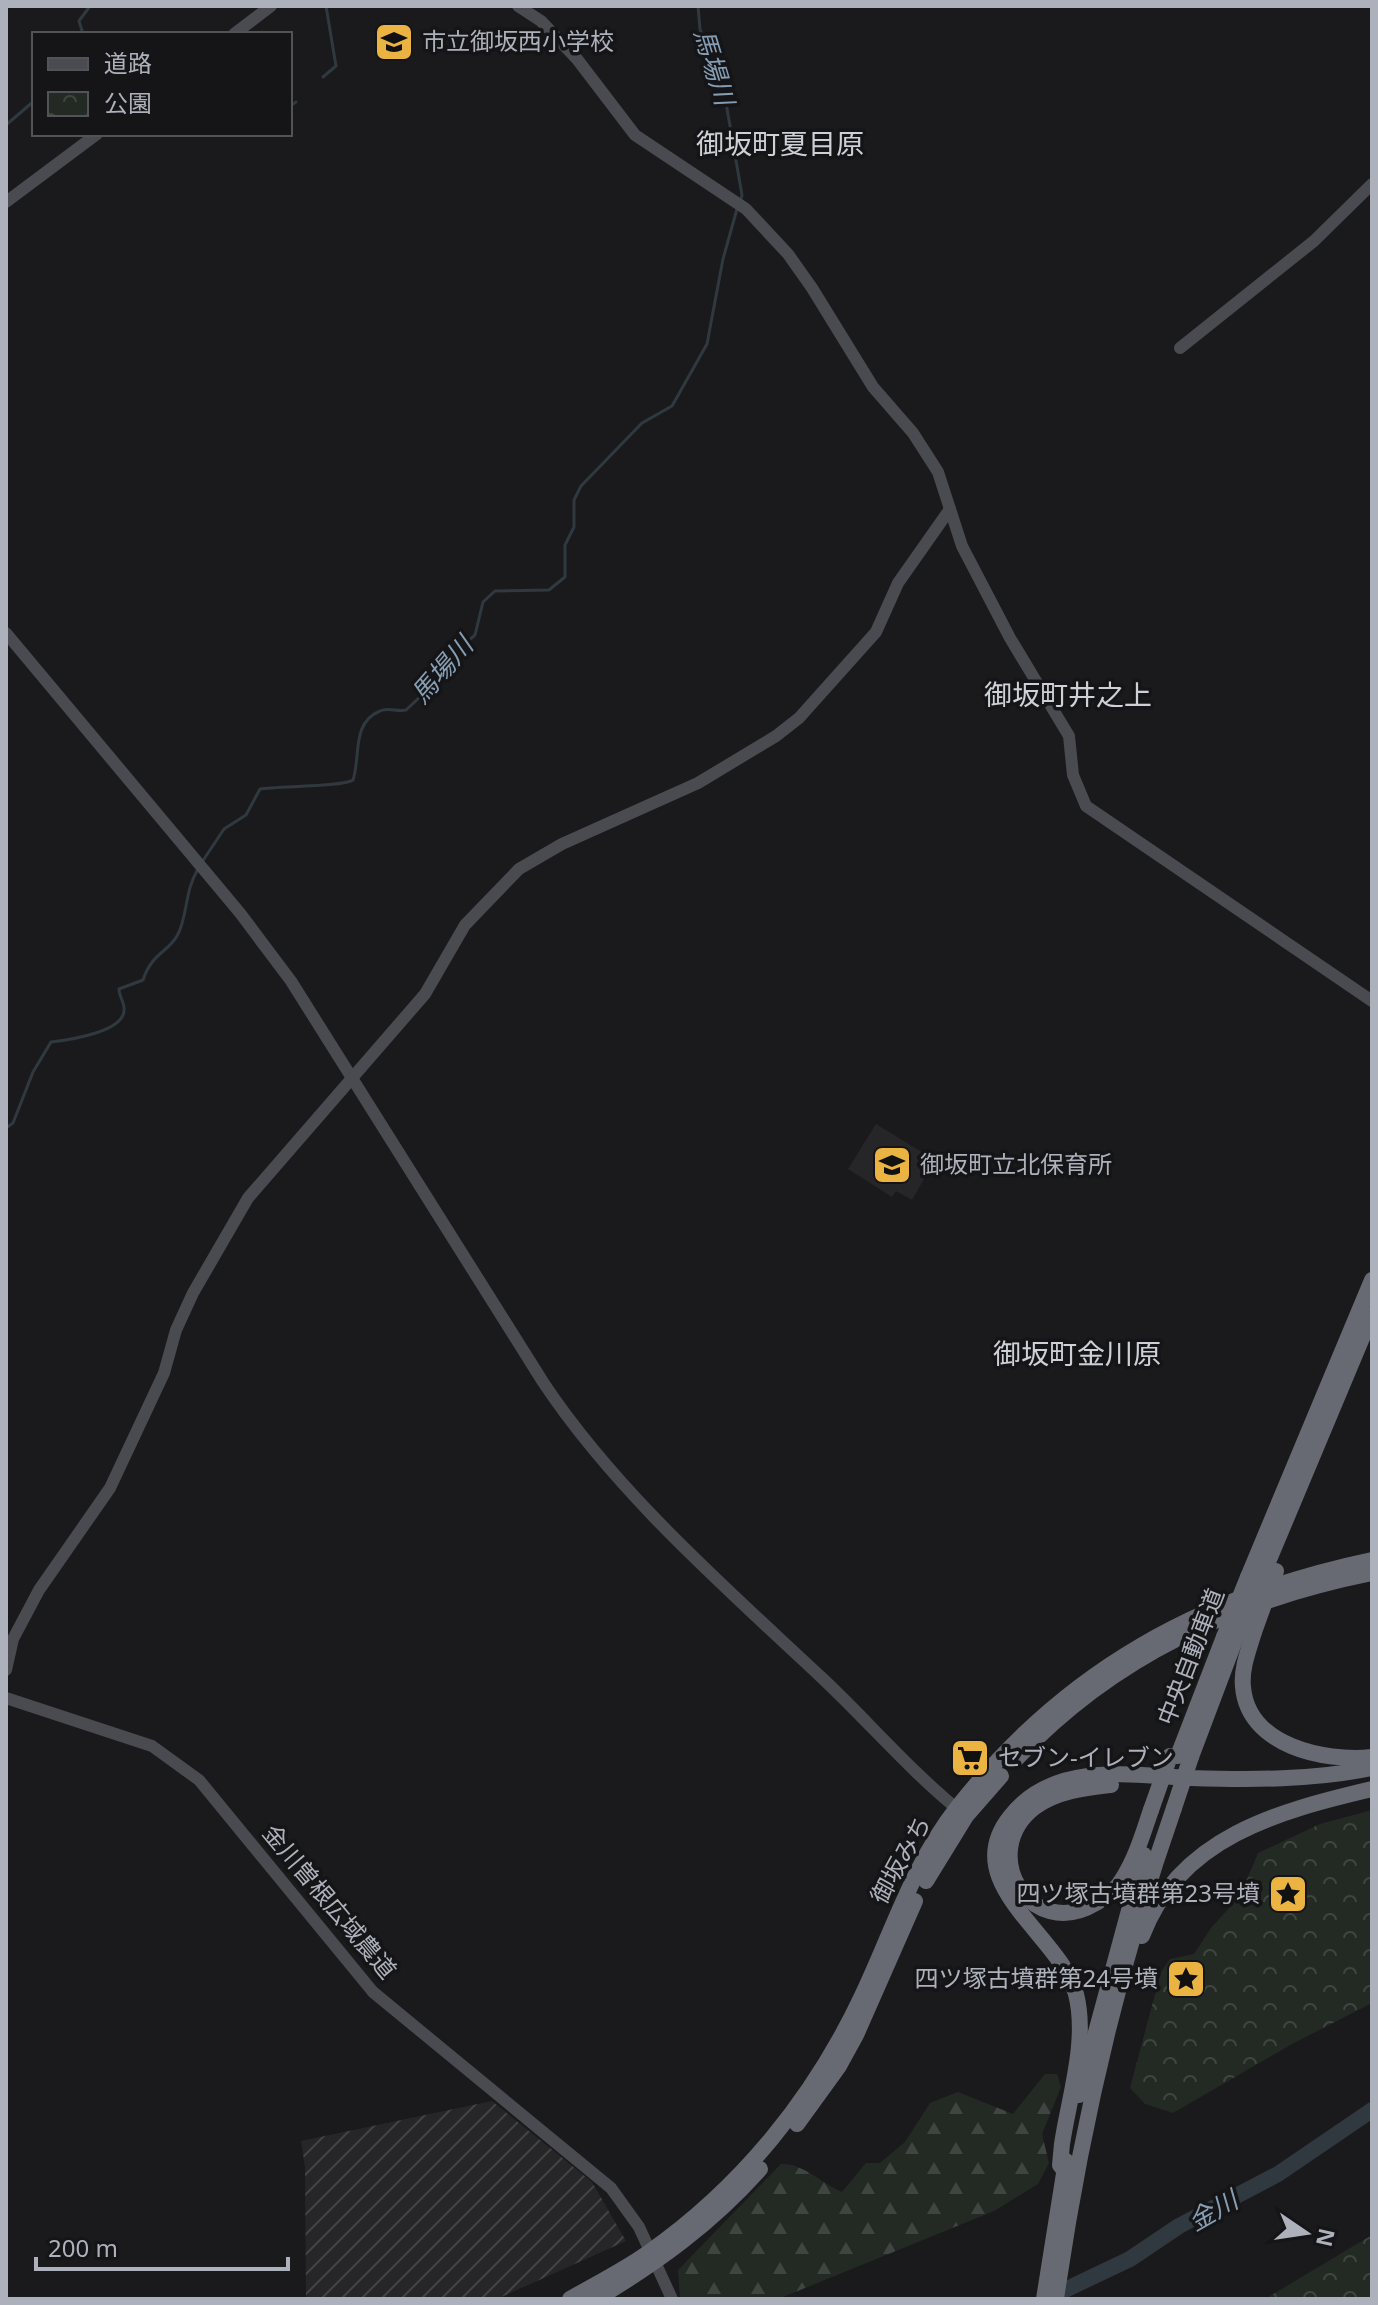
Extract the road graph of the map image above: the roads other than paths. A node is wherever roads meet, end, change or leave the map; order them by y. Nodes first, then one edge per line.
1 (271, 6) edge
2 (518, 6) edge
3 (237, 32) edge
4 (94, 136) edge
5 (1372, 184) edge
6 (6, 202) edge
7 (1180, 348) dead end
8 (950, 509) junction
9 (6, 633) edge
10 (1372, 1001) edge
11 (355, 1078) junction
12 (1372, 1280) edge
13 (1372, 1314) edge
14 (1372, 1560) edge
15 (1372, 1573) edge
16 (1262, 1574) junction
17 (1239, 1635) junction
18 (6, 1670) edge
19 (6, 1698) edge
20 (1180, 1757) junction
21 (1372, 1757) edge
22 (1372, 1768) edge
23 (1372, 1777) edge
24 (1372, 1789) edge
25 (1161, 1808) junction
26 (961, 1812) junction
27 (1075, 2136) junction
28 (651, 2259) junction
29 (570, 2299) edge
30 (596, 2299) edge
31 (672, 2299) edge
32 (1044, 2299) edge
33 (1056, 2299) edge

1 - 3 street
2 - 8 street
4 - 6 street
5 - 7 street
8 - 10 street
8 - 11 street
9 - 11 street
11 - 18 street
11 - 26 street
12 - 16 highway, 中央自動車道
13 - 16 highway, 中央自動車道
14 - 26 highway, 御坂みち
15 - 26 highway, 御坂みち
16 - 17 highway, 中央自動車道, bridge
16 - 17 highway, bridge
17 - 20 highway, 中央自動車道
17 - 20 highway, 中央自動車道
17 - 21 highway
19 - 28 street, 金川曽根広域農道
20 - 25 highway, 中央自動車道, bridge
22 - 27 highway
23 - 25 highway
24 - 27 highway
25 - 27 highway, 中央自動車道
25 - 27 highway, 中央自動車道
26 - 28 highway, 御坂みち
27 - 32 highway
27 - 33 highway, 中央自動車道
28 - 29 highway, 御坂みち
28 - 30 highway, 御坂みち
28 - 31 street, 金川曽根広域農道

